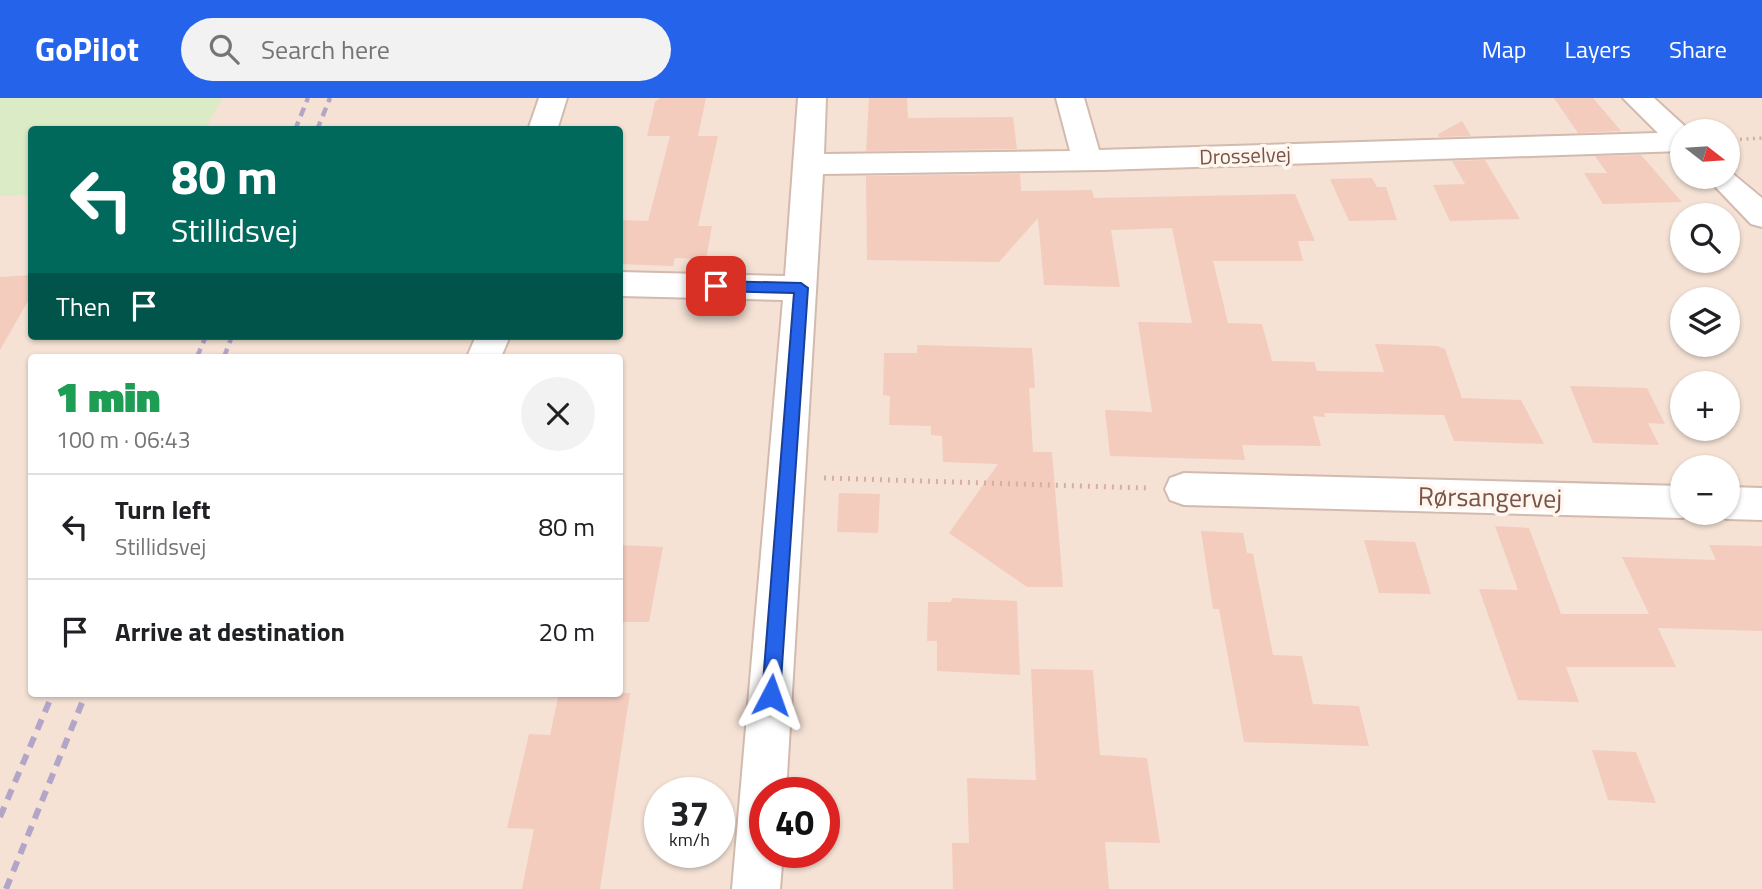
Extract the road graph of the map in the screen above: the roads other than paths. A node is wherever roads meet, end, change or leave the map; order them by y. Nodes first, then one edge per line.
1 (553, 98) edge
2 (812, 98) edge
3 (1070, 98) edge
4 (1637, 98) edge
5 (543, 126) edge
6 (1670, 130) edge
7 (1670, 141) edge
8 (1087, 160) junction
9 (808, 164) junction
10 (1734, 189) edge
11 (1762, 216) edge
12 (623, 284) edge
13 (801, 288) junction
14 (1184, 489) road end
15 (1670, 502) edge
16 (1740, 503) edge
17 (1762, 504) edge
18 (756, 889) edge

1 - 5 street
2 - 9 street
3 - 8 street
4 - 6 street
7 - 8 street, Drosselvej
8 - 9 street, Drosselvej
9 - 13 street
10 - 11 street
12 - 13 street
13 - 18 street
14 - 15 street, Rørsangervej
16 - 17 street

